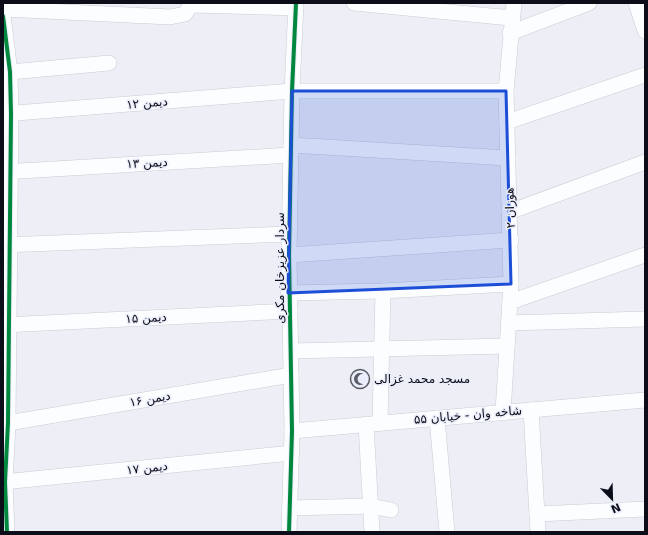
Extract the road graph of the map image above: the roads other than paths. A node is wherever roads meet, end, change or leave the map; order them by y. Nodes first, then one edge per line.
1 (8, 3) edge
2 (354, 3) edge
3 (589, 3) edge
4 (636, 3) edge
5 (191, 4) edge
6 (296, 5) edge
7 (3, 9) edge
8 (3, 16) edge
9 (512, 18) edge
10 (645, 31) edge
11 (109, 63) dead end
12 (10, 72) junction
13 (645, 75) edge
14 (292, 91) junction
15 (506, 91) junction
16 (7, 114) edge
17 (507, 122) junction
18 (291, 150) junction
19 (508, 158) junction
20 (645, 162) edge
21 (7, 172) edge
22 (510, 212) junction
23 (289, 234) junction
24 (511, 240) junction
25 (7, 245) edge
26 (289, 255) junction
27 (645, 255) edge
28 (511, 284) junction
29 (383, 291) junction
30 (288, 293) junction
31 (510, 302) junction
32 (290, 311) junction
33 (645, 319) edge
34 (508, 322) junction
35 (6, 325) edge
36 (507, 346) junction
37 (382, 348) junction
38 (291, 351) junction
39 (291, 375) junction
40 (645, 400) edge
41 (5, 403) edge
42 (531, 410) junction
43 (502, 412) junction
44 (437, 418) junction
45 (8, 423) junction
46 (373, 424) junction
47 (292, 431) junction
48 (292, 453) junction
49 (4, 482) edge
50 (370, 506) junction
51 (290, 508) junction
52 (645, 508) edge
53 (391, 510) dead end
54 (537, 514) junction
55 (7, 532) edge
56 (290, 532) edge
57 (372, 532) edge
58 (447, 532) edge
59 (538, 532) edge

1 - 7 street
2 - 9 street
3 - 9 street
4 - 10 street
5 - 6 street
5 - 7 street
6 - 14 street, سردار عزیزخان مکری
8 - 12 street
9 - 15 street, هوزان ۲
11 - 12 street
12 - 16 street
13 - 17 street
14 - 15 street, دیمن ۱۲
14 - 16 street, دیمن ۱۲
14 - 18 street, سردار عزیزخان مکری
15 - 17 street, هوزان ۲
16 - 21 street
17 - 19 street, هوزان ۲
18 - 19 street, دیمن ۱۳
18 - 21 street, دیمن ۱۳
18 - 23 street, سردار عزیزخان مکری
19 - 22 street, هوزان ۲
20 - 22 street
21 - 25 street
22 - 24 street, هوزان ۲
23 - 25 street
23 - 26 street, سردار عزیزخان مکری
24 - 26 street
24 - 28 street, هوزان ۲
25 - 35 street
26 - 30 street, سردار عزیزخان مکری
27 - 31 street
28 - 29 street
28 - 31 street, هوزان ۲
29 - 30 street
29 - 37 street
30 - 32 street, سردار عزیزخان مکری
31 - 34 street, هوزان ۲
32 - 35 street, دیمن ۱۵
32 - 38 street, سردار عزیزخان مکری
33 - 34 street
34 - 36 street, هوزان ۲
35 - 41 street
36 - 37 street
36 - 43 street, هوزان ۲
37 - 38 street
37 - 46 street
38 - 39 street, سردار عزیزخان مکری
39 - 45 street, دیمن ۱۶
39 - 47 street, سردار عزیزخان مکری
40 - 42 street, شاخه وان - خیابان ۵۵
41 - 45 street
42 - 43 street, شاخه وان - خیابان ۵۵
42 - 54 street
43 - 44 street, شاخه وان - خیابان ۵۵
44 - 46 street, شاخه وان - خیابان ۵۵
44 - 58 street
45 - 49 street
46 - 47 street, شاخه وان - خیابان ۵۵
46 - 50 street
47 - 48 street, سردار عزیزخان مکری
48 - 49 street, دیمن ۱۷
48 - 51 street, سردار عزیزخان مکری
49 - 55 street
50 - 51 street
50 - 53 street
50 - 57 street
51 - 56 street, سردار عزیزخان مکری
52 - 54 street
54 - 59 street

